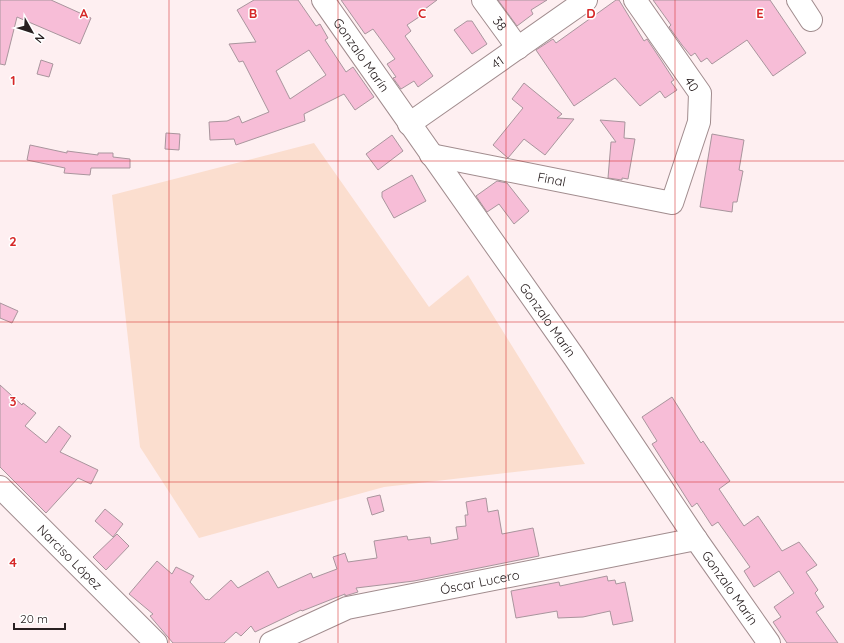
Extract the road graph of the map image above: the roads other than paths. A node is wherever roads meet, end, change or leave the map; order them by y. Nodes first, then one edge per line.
1 (323, 0) edge
2 (483, 0) edge
3 (586, 0) edge
4 (635, 0) edge
5 (798, 0) edge
6 (811, 20) dead end
7 (518, 48) junction
8 (409, 124) junction
9 (431, 155) junction
10 (672, 203) joint
11 (0, 487) edge
12 (696, 539) junction
13 (156, 643) edge
14 (271, 643) edge
15 (769, 643) edge

1 - 8 street, Gonzalo Marín
2 - 7 street, 38
3 - 7 street, 41
4 - 10 street, 40
5 - 6 street
7 - 8 street, 41
8 - 9 street, Gonzalo Marín
9 - 10 street, Final
9 - 12 street, Gonzalo Marín
11 - 13 street, Narciso López
12 - 14 street, Óscar Lucero
12 - 15 street, Gonzalo Marín

